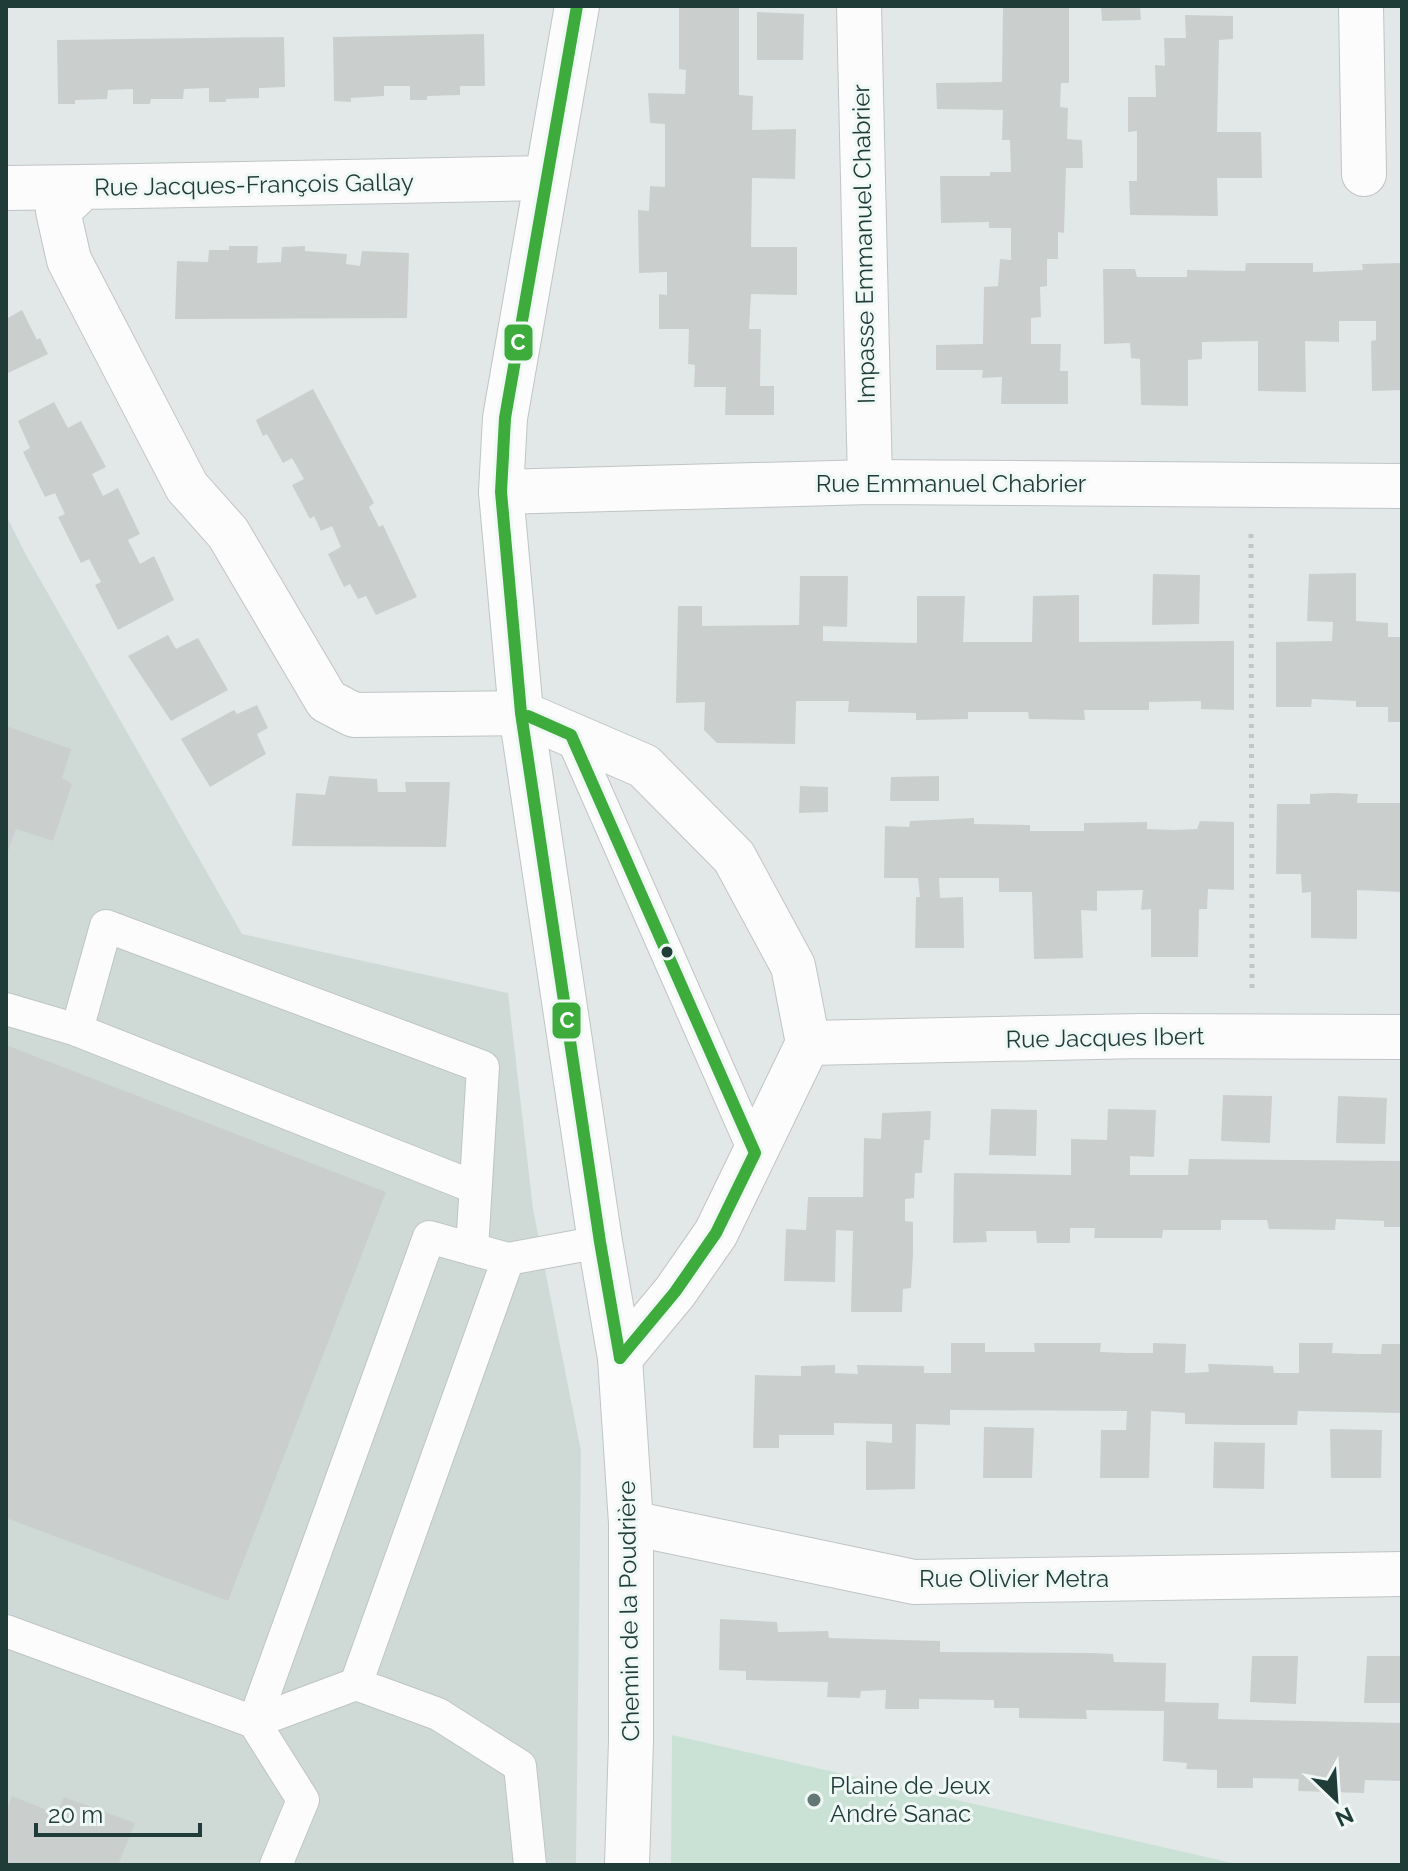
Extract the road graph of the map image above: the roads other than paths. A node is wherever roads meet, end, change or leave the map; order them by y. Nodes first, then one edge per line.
1 (577, 6) edge
2 (859, 6) edge
3 (1361, 6) edge
4 (1364, 174) dead end
5 (545, 178) junction
6 (83, 187) junction
7 (6, 188) edge
8 (870, 482) junction
9 (1402, 486) edge
10 (501, 492) junction
11 (521, 713) junction
12 (571, 735) junction
13 (6, 1009) edge
14 (77, 1030) junction
15 (1402, 1037) edge
16 (808, 1043) junction
17 (755, 1153) junction
18 (474, 1187) junction
19 (600, 1242) junction
20 (472, 1249) junction
21 (508, 1259) junction
22 (620, 1358) junction
23 (631, 1523) junction
24 (1402, 1574) edge
25 (6, 1631) edge
26 (356, 1684) junction
27 (254, 1722) junction
28 (276, 1865) edge
29 (530, 1865) edge
30 (627, 1865) edge

1 - 5 street, Chemin de la Poudrière
2 - 8 street, Impasse Emmanuel Chabrier
3 - 4 street
5 - 6 street, Rue Jacques-François Gallay
5 - 10 street, Chemin de la Poudrière
6 - 7 street
6 - 11 street, Rue Jacques-François Gallay
8 - 9 street, Rue Emmanuel Chabrier
8 - 10 street, Rue Emmanuel Chabrier
10 - 11 street, Chemin de la Poudrière
11 - 12 street
11 - 19 street, Chemin de la Poudrière
12 - 16 street
12 - 17 lane
13 - 14 lane
14 - 18 lane
14 - 18 lane
15 - 16 street, Rue Jacques Ibert
16 - 17 street
17 - 22 street
18 - 20 lane
19 - 21 lane
19 - 22 street, Chemin de la Poudrière
20 - 21 lane
20 - 27 lane
21 - 26 lane
22 - 23 street, Chemin de la Poudrière
23 - 24 street, Rue Olivier Metra
23 - 30 street, Chemin de la Poudrière
25 - 27 lane
26 - 27 lane
26 - 29 lane
27 - 28 lane

